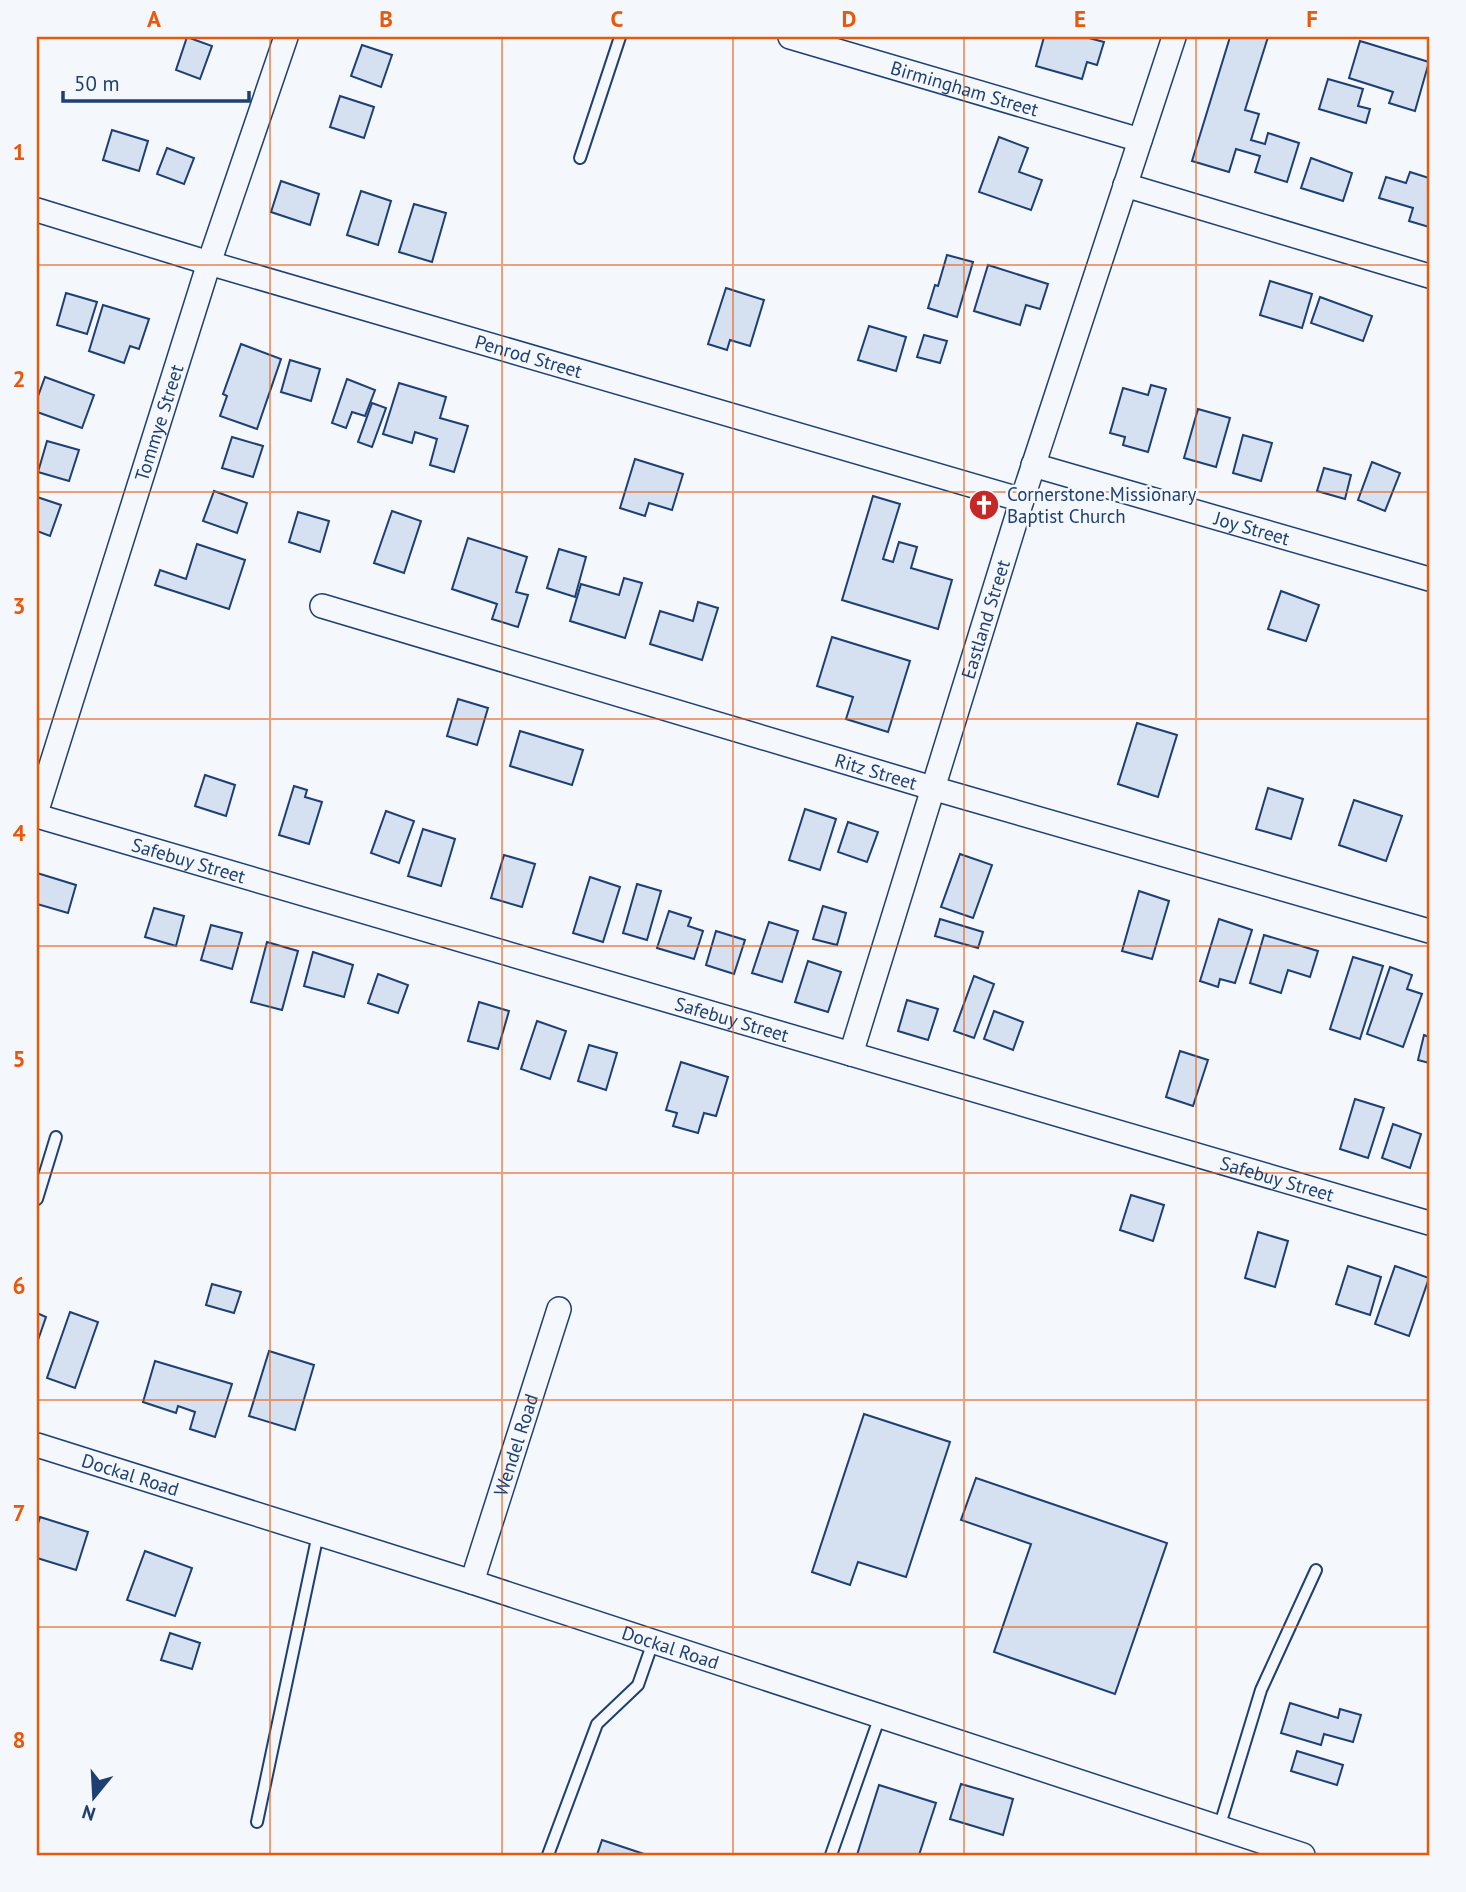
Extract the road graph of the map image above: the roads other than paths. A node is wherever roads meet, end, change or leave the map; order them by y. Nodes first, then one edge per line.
1 (286, 37) edge
2 (620, 37) edge
3 (790, 37) edge
4 (1174, 37) edge
5 (1140, 140) junction
6 (580, 158) dead end
7 (1125, 185) junction
8 (37, 210) edge
9 (209, 263) junction
10 (1429, 276) edge
11 (1033, 465) junction
12 (1021, 500) junction
13 (1429, 579) edge
14 (322, 606) dead end
15 (932, 788) junction
16 (37, 810) edge
17 (37, 816) edge
18 (1429, 931) edge
19 (851, 1054) junction
20 (56, 1138) dead end
21 (37, 1199) edge
22 (1429, 1223) edge
23 (559, 1310) dead end
24 (37, 1445) edge
25 (318, 1534) junction
26 (1316, 1570) dead end
27 (472, 1582) junction
28 (653, 1642) junction
29 (880, 1716) junction
30 (257, 1822) dead end
31 (1219, 1828) junction
32 (548, 1855) edge
33 (831, 1855) edge
34 (1303, 1855) edge

1 - 9 street, Tommye Street
2 - 6 lane
3 - 5 street, Birmingham Street
4 - 5 street
5 - 7 street, Eastland Street
7 - 10 street
7 - 11 street, Eastland Street
8 - 9 street, Penrod Street
9 - 12 street, Penrod Street
9 - 16 street, Tommye Street
11 - 12 street, Eastland Street
11 - 13 street, Joy Street
12 - 15 street, Eastland Street
14 - 15 street, Ritz Street
15 - 18 street, Ritz Street
15 - 19 street, Eastland Street
17 - 19 street, Safebuy Street
19 - 22 street, Safebuy Street
20 - 21 lane
23 - 27 street, Wendel Road
24 - 25 street, Dockal Road
25 - 27 street, Dockal Road
25 - 30 lane
26 - 31 lane
27 - 28 street, Dockal Road
28 - 29 street, Dockal Road
28 - 32 lane
29 - 31 street, Dockal Road
29 - 33 lane
31 - 34 street, Dockal Road

